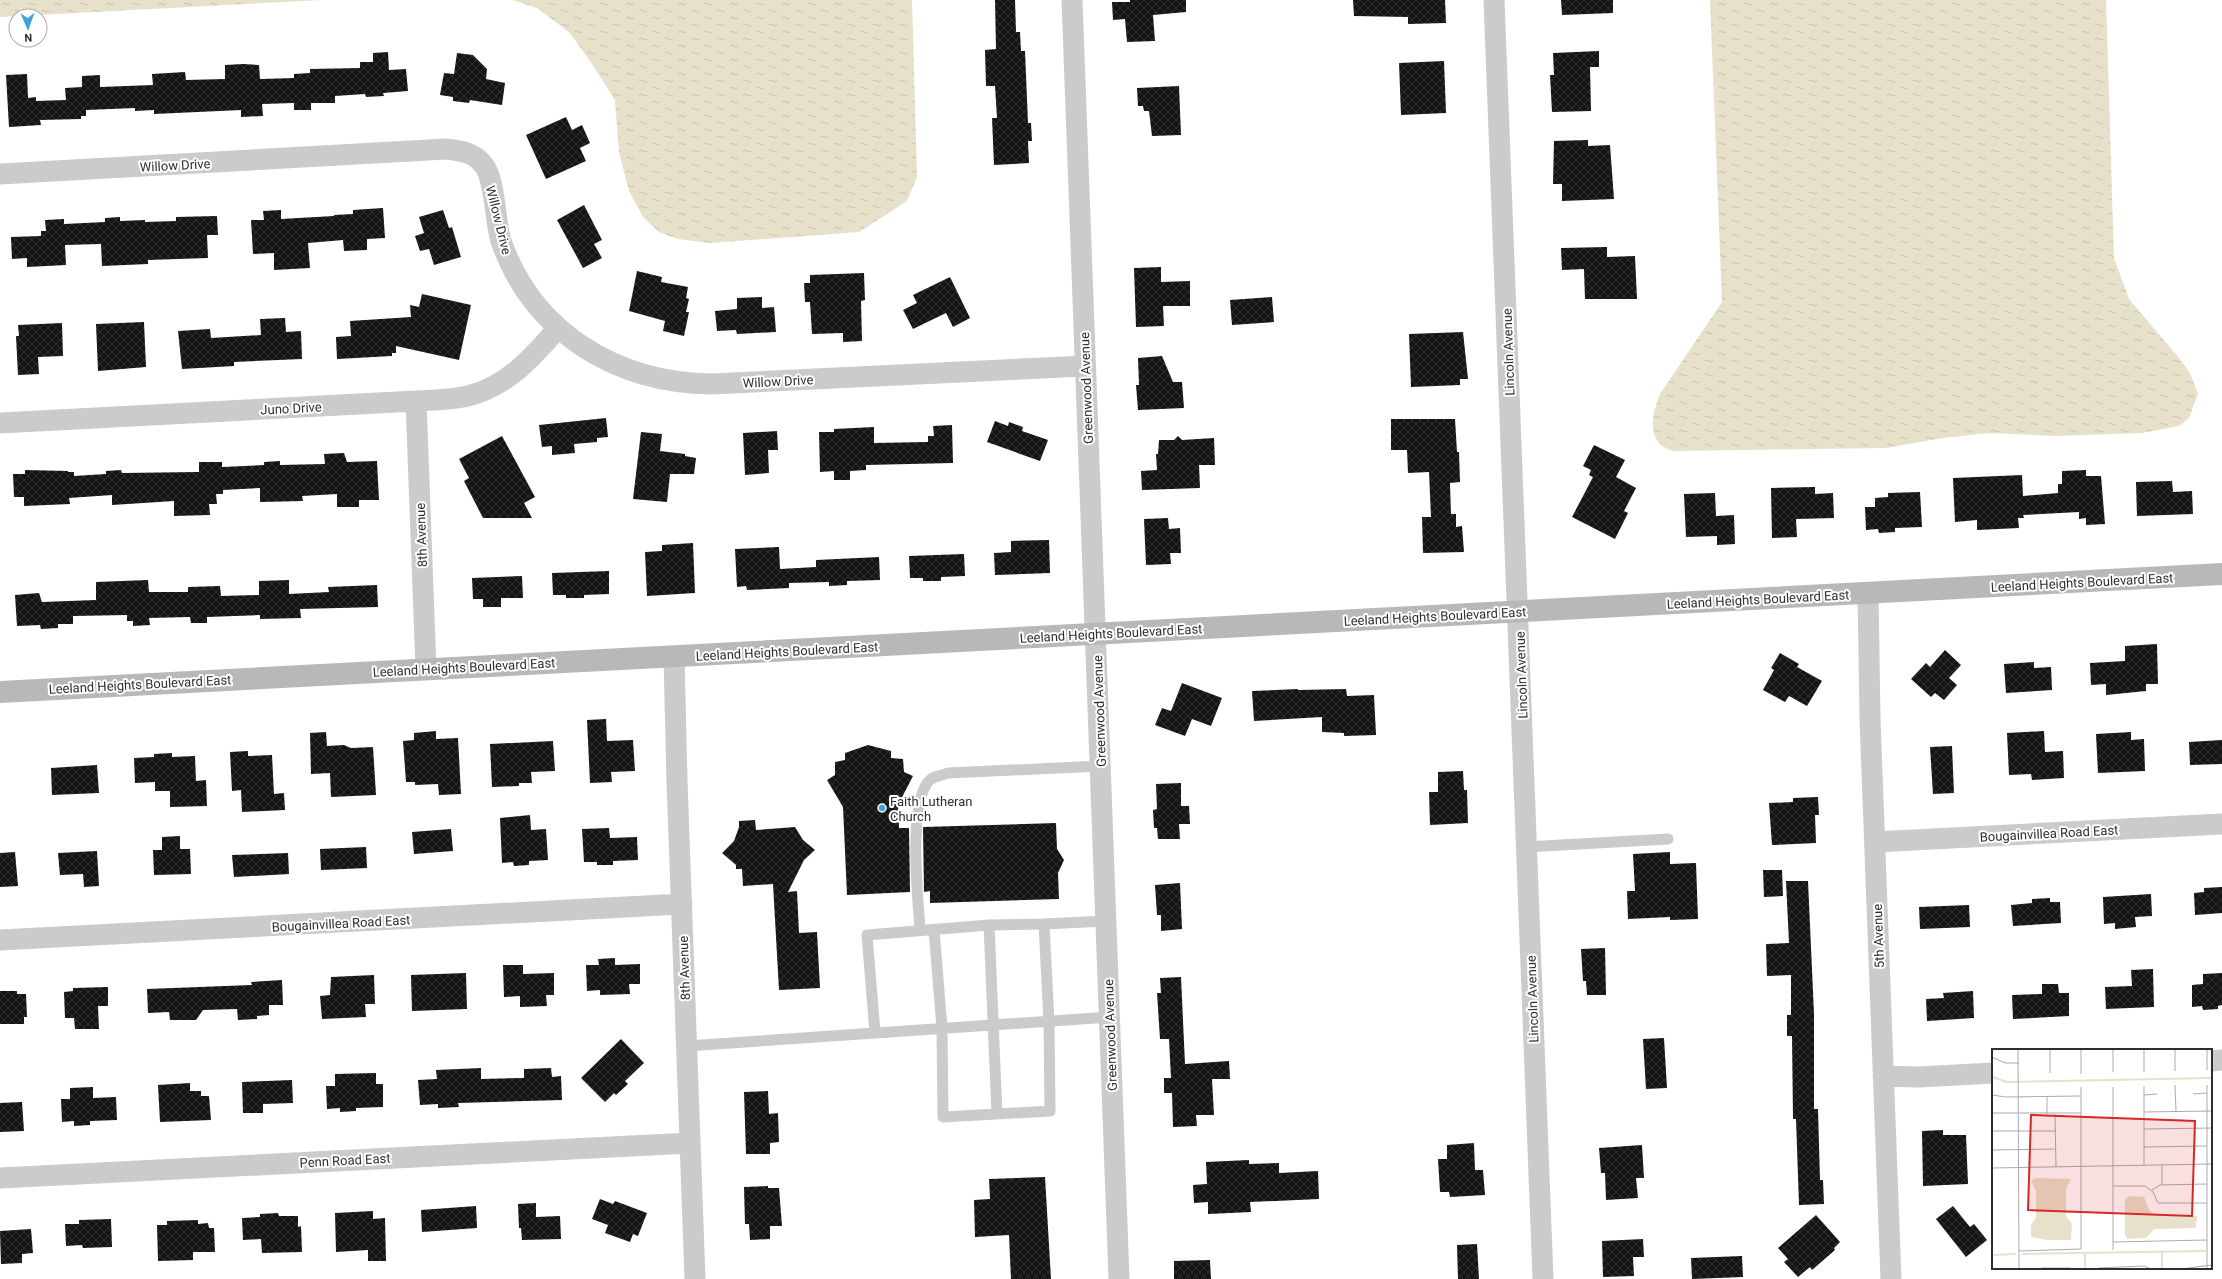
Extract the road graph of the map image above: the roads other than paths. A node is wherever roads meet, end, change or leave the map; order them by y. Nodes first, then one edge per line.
1 (1072, 0) edge
2 (1494, 0) edge
3 (0, 174) edge
4 (557, 329) junction
5 (1084, 366) junction
6 (416, 401) junction
7 (0, 423) edge
8 (2222, 574) edge
9 (1868, 594) junction
10 (1518, 611) junction
11 (1096, 634) junction
12 (674, 657) junction
13 (426, 669) junction
14 (0, 692) edge
15 (1101, 766) junction
16 (2222, 824) edge
17 (1668, 839) dead end
18 (1875, 842) junction
19 (1526, 847) junction
20 (682, 904) junction
21 (1106, 921) junction
22 (1044, 924) junction
23 (989, 925) junction
24 (920, 929) junction
25 (934, 930) junction
26 (0, 940) edge
27 (1110, 1017) junction
28 (1049, 1021) junction
29 (994, 1025) junction
30 (942, 1028) junction
31 (875, 1033) junction
32 (686, 1046) junction
33 (2222, 1060) edge
34 (2212, 1061) edge
35 (1992, 1073) edge
36 (1883, 1076) junction
37 (997, 1114) junction
38 (690, 1143) junction
39 (0, 1178) edge
40 (695, 1279) edge
41 (1119, 1279) edge
42 (1543, 1279) edge
43 (1891, 1279) edge

1 - 5 street, Greenwood Avenue
2 - 10 street, Lincoln Avenue
3 - 4 street, Willow Drive
4 - 5 street, Willow Drive
4 - 6 street, Juno Drive
5 - 11 street, Greenwood Avenue
6 - 7 street, Juno Drive
6 - 13 street, 8th Avenue
8 - 9 main road, Leeland Heights Boulevard East
9 - 10 main road, Leeland Heights Boulevard East
9 - 18 street, 5th Avenue
10 - 11 main road, Leeland Heights Boulevard East
10 - 19 street, Lincoln Avenue
11 - 12 main road, Leeland Heights Boulevard East
11 - 15 street, Greenwood Avenue
12 - 13 main road, Leeland Heights Boulevard East
12 - 20 street, 8th Avenue
13 - 14 main road, Leeland Heights Boulevard East
15 - 21 street, Greenwood Avenue
15 - 24 lane
16 - 18 street, Bougainvillea Road East
17 - 19 lane
18 - 36 street, 5th Avenue
19 - 42 street, Lincoln Avenue
20 - 26 street, Bougainvillea Road East
20 - 32 street, 8th Avenue
21 - 22 lane
21 - 27 street, Greenwood Avenue
22 - 23 lane
22 - 28 lane
23 - 25 lane
23 - 29 lane
24 - 25 lane
24 - 31 lane
25 - 30 lane
27 - 28 lane
27 - 41 street, Greenwood Avenue
28 - 29 lane
28 - 37 lane
29 - 30 lane
29 - 37 lane
30 - 31 lane
30 - 37 lane
31 - 32 lane
32 - 38 street, 8th Avenue
33 - 34 street
35 - 36 street
36 - 43 street, 5th Avenue
38 - 39 street, Penn Road East
38 - 40 street, 8th Avenue

